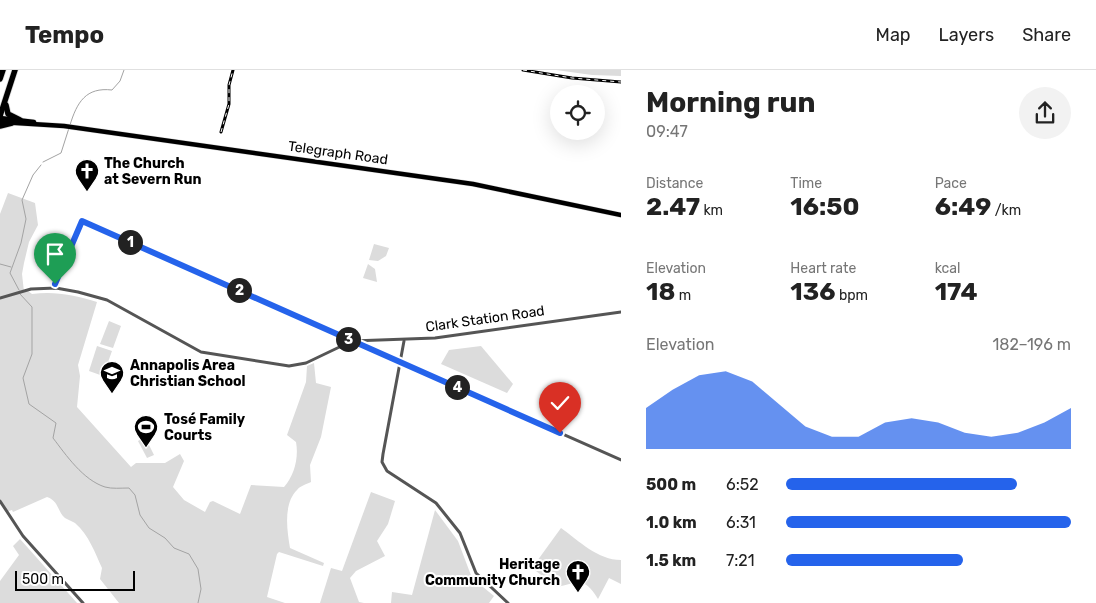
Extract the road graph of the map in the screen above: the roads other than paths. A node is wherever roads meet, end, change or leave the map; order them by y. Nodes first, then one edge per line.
1 (3, 70) edge
2 (15, 70) edge
3 (0, 79) edge
4 (7, 98) junction
5 (0, 117) edge
6 (20, 120) junction
7 (0, 122) edge
8 (12, 123) junction
9 (50, 125) junction
10 (0, 126) edge
11 (621, 215) edge
12 (54, 288) junction
13 (0, 298) edge
14 (621, 312) edge
15 (352, 341) junction
16 (404, 341) junction
17 (400, 362) junction
18 (621, 460) edge
19 (0, 501) edge
20 (83, 603) edge
21 (508, 603) edge

1 - 3 highway
2 - 4 highway
4 - 5 highway
4 - 6 highway
5 - 6 main road, Telegraph Road
6 - 9 main road, Telegraph Road
7 - 8 main road, Telegraph Road
8 - 9 main road, Telegraph Road
8 - 10 highway
9 - 11 main road, Telegraph Road
12 - 13 street
12 - 15 street
12 - 15 street
14 - 16 street, Clark Station Road
15 - 16 street, Clark Station Road
15 - 17 street
16 - 17 street
17 - 18 street
17 - 21 street
19 - 20 street

